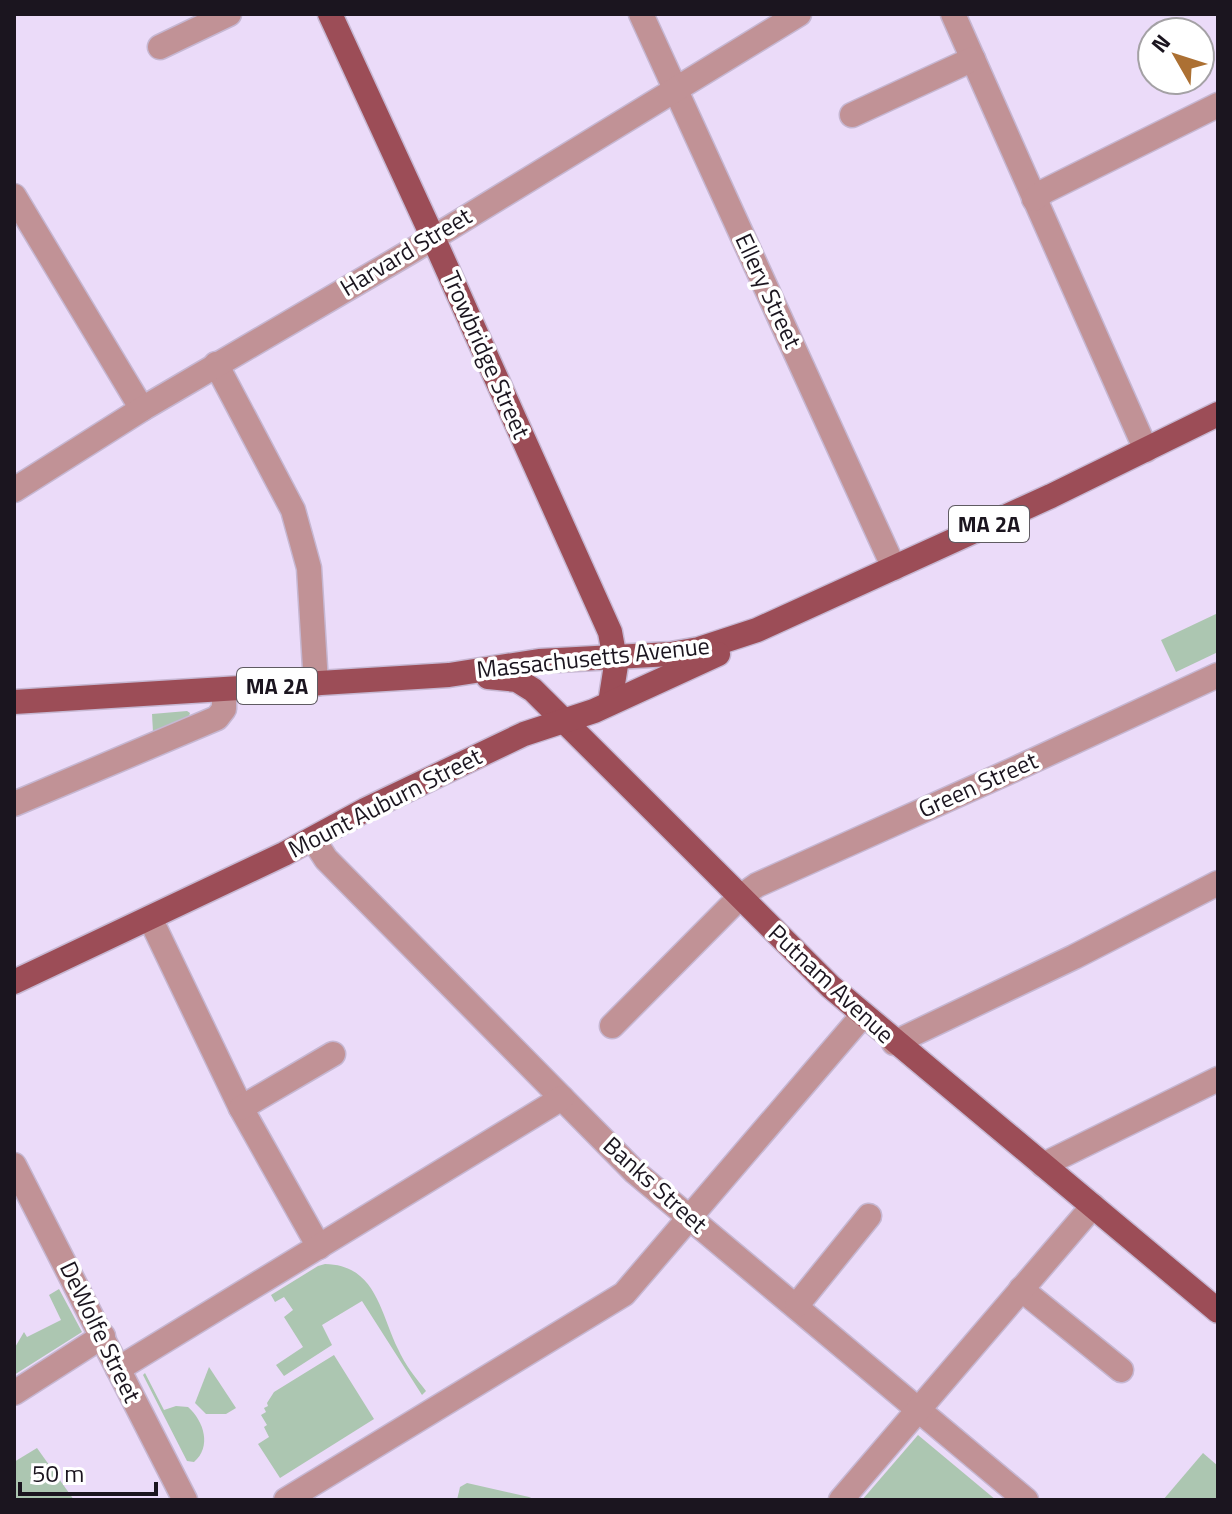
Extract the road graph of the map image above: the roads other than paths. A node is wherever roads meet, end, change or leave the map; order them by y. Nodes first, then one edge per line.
1 (229, 14) edge
2 (330, 14) edge
3 (641, 14) edge
4 (799, 14) edge
5 (953, 14) edge
6 (160, 47) dead end
7 (973, 59) junction
8 (675, 88) junction
9 (1218, 105) edge
10 (852, 115) dead end
11 (14, 196) edge
12 (1034, 199) junction
13 (433, 237) junction
14 (216, 364) junction
15 (142, 409) junction
16 (1218, 414) edge
17 (1146, 450) junction
18 (14, 490) edge
19 (894, 568) junction
20 (757, 630) junction
21 (615, 657) junction
22 (449, 675) junction
23 (1218, 675) edge
24 (316, 684) junction
25 (224, 690) junction
26 (14, 702) edge
27 (610, 703) junction
28 (564, 720) junction
29 (14, 804) edge
30 (313, 839) junction
31 (1218, 883) edge
32 (740, 897) junction
33 (150, 918) junction
34 (14, 982) edge
35 (863, 1015) junction
36 (612, 1026) dead end
37 (894, 1043) junction
38 (333, 1054) dead end
39 (1218, 1079) edge
40 (562, 1098) junction
41 (241, 1108) junction
42 (14, 1165) edge
43 (1043, 1165) junction
44 (1093, 1206) junction
45 (869, 1216) dead end
46 (691, 1218) junction
47 (319, 1247) junction
48 (1021, 1289) junction
49 (797, 1305) junction
50 (1218, 1311) edge
51 (103, 1336) junction
52 (118, 1369) junction
53 (1121, 1370) dead end
54 (14, 1393) edge
55 (918, 1408) junction
56 (185, 1500) edge
57 (286, 1500) edge
58 (841, 1500) edge
59 (1026, 1500) edge

1 - 6 street
2 - 13 main road, Trowbridge Street
3 - 8 street, Ellery Street
4 - 8 street, Harvard Street
5 - 7 street
7 - 10 street
7 - 12 street
8 - 13 street, Harvard Street
8 - 19 street, Ellery Street
9 - 12 street
11 - 15 street
12 - 17 street
13 - 14 street, Harvard Street
13 - 21 main road, Trowbridge Street
14 - 15 street, Harvard Street
14 - 24 street
15 - 18 street, Harvard Street
16 - 17 main road, Massachusetts Avenue / MA 2A
17 - 19 main road, Massachusetts Avenue / MA 2A
19 - 20 main road, Massachusetts Avenue / MA 2A
20 - 21 main road, Massachusetts Avenue / MA 2A
20 - 27 main road, Mount Auburn Street / MA 2A
21 - 22 main road, Massachusetts Avenue / MA 2A
21 - 27 main road, Trowbridge Street
22 - 24 main road, Massachusetts Avenue / MA 2A
22 - 28 main road, Putnam Avenue
23 - 32 street, Green Street
24 - 25 main road, Massachusetts Avenue / MA 2A
25 - 26 main road, Massachusetts Avenue / MA 2A
25 - 29 street
27 - 28 main road, Mount Auburn Street / MA 2A
28 - 30 main road, Mount Auburn Street / MA 2A
28 - 32 main road, Putnam Avenue
30 - 33 main road, Mount Auburn Street / MA 2A
30 - 40 street, Banks Street
31 - 37 street
32 - 35 main road, Putnam Avenue
32 - 36 street, Green Street
33 - 34 main road, Mount Auburn Street / MA 2A
33 - 41 street
35 - 37 main road, Putnam Avenue
35 - 46 street
37 - 43 main road, Putnam Avenue
38 - 41 street
39 - 43 street
40 - 46 street, Banks Street
40 - 47 street
41 - 47 street
42 - 51 street, DeWolfe Street
43 - 44 main road, Putnam Avenue
44 - 48 street
44 - 50 main road, Putnam Avenue
45 - 49 street
46 - 49 street, Banks Street
46 - 57 street
47 - 52 street
48 - 53 street
48 - 55 street
49 - 55 street, Banks Street
51 - 52 street, DeWolfe Street
51 - 54 street
52 - 56 street, DeWolfe Street
55 - 58 street
55 - 59 street, Banks Street

